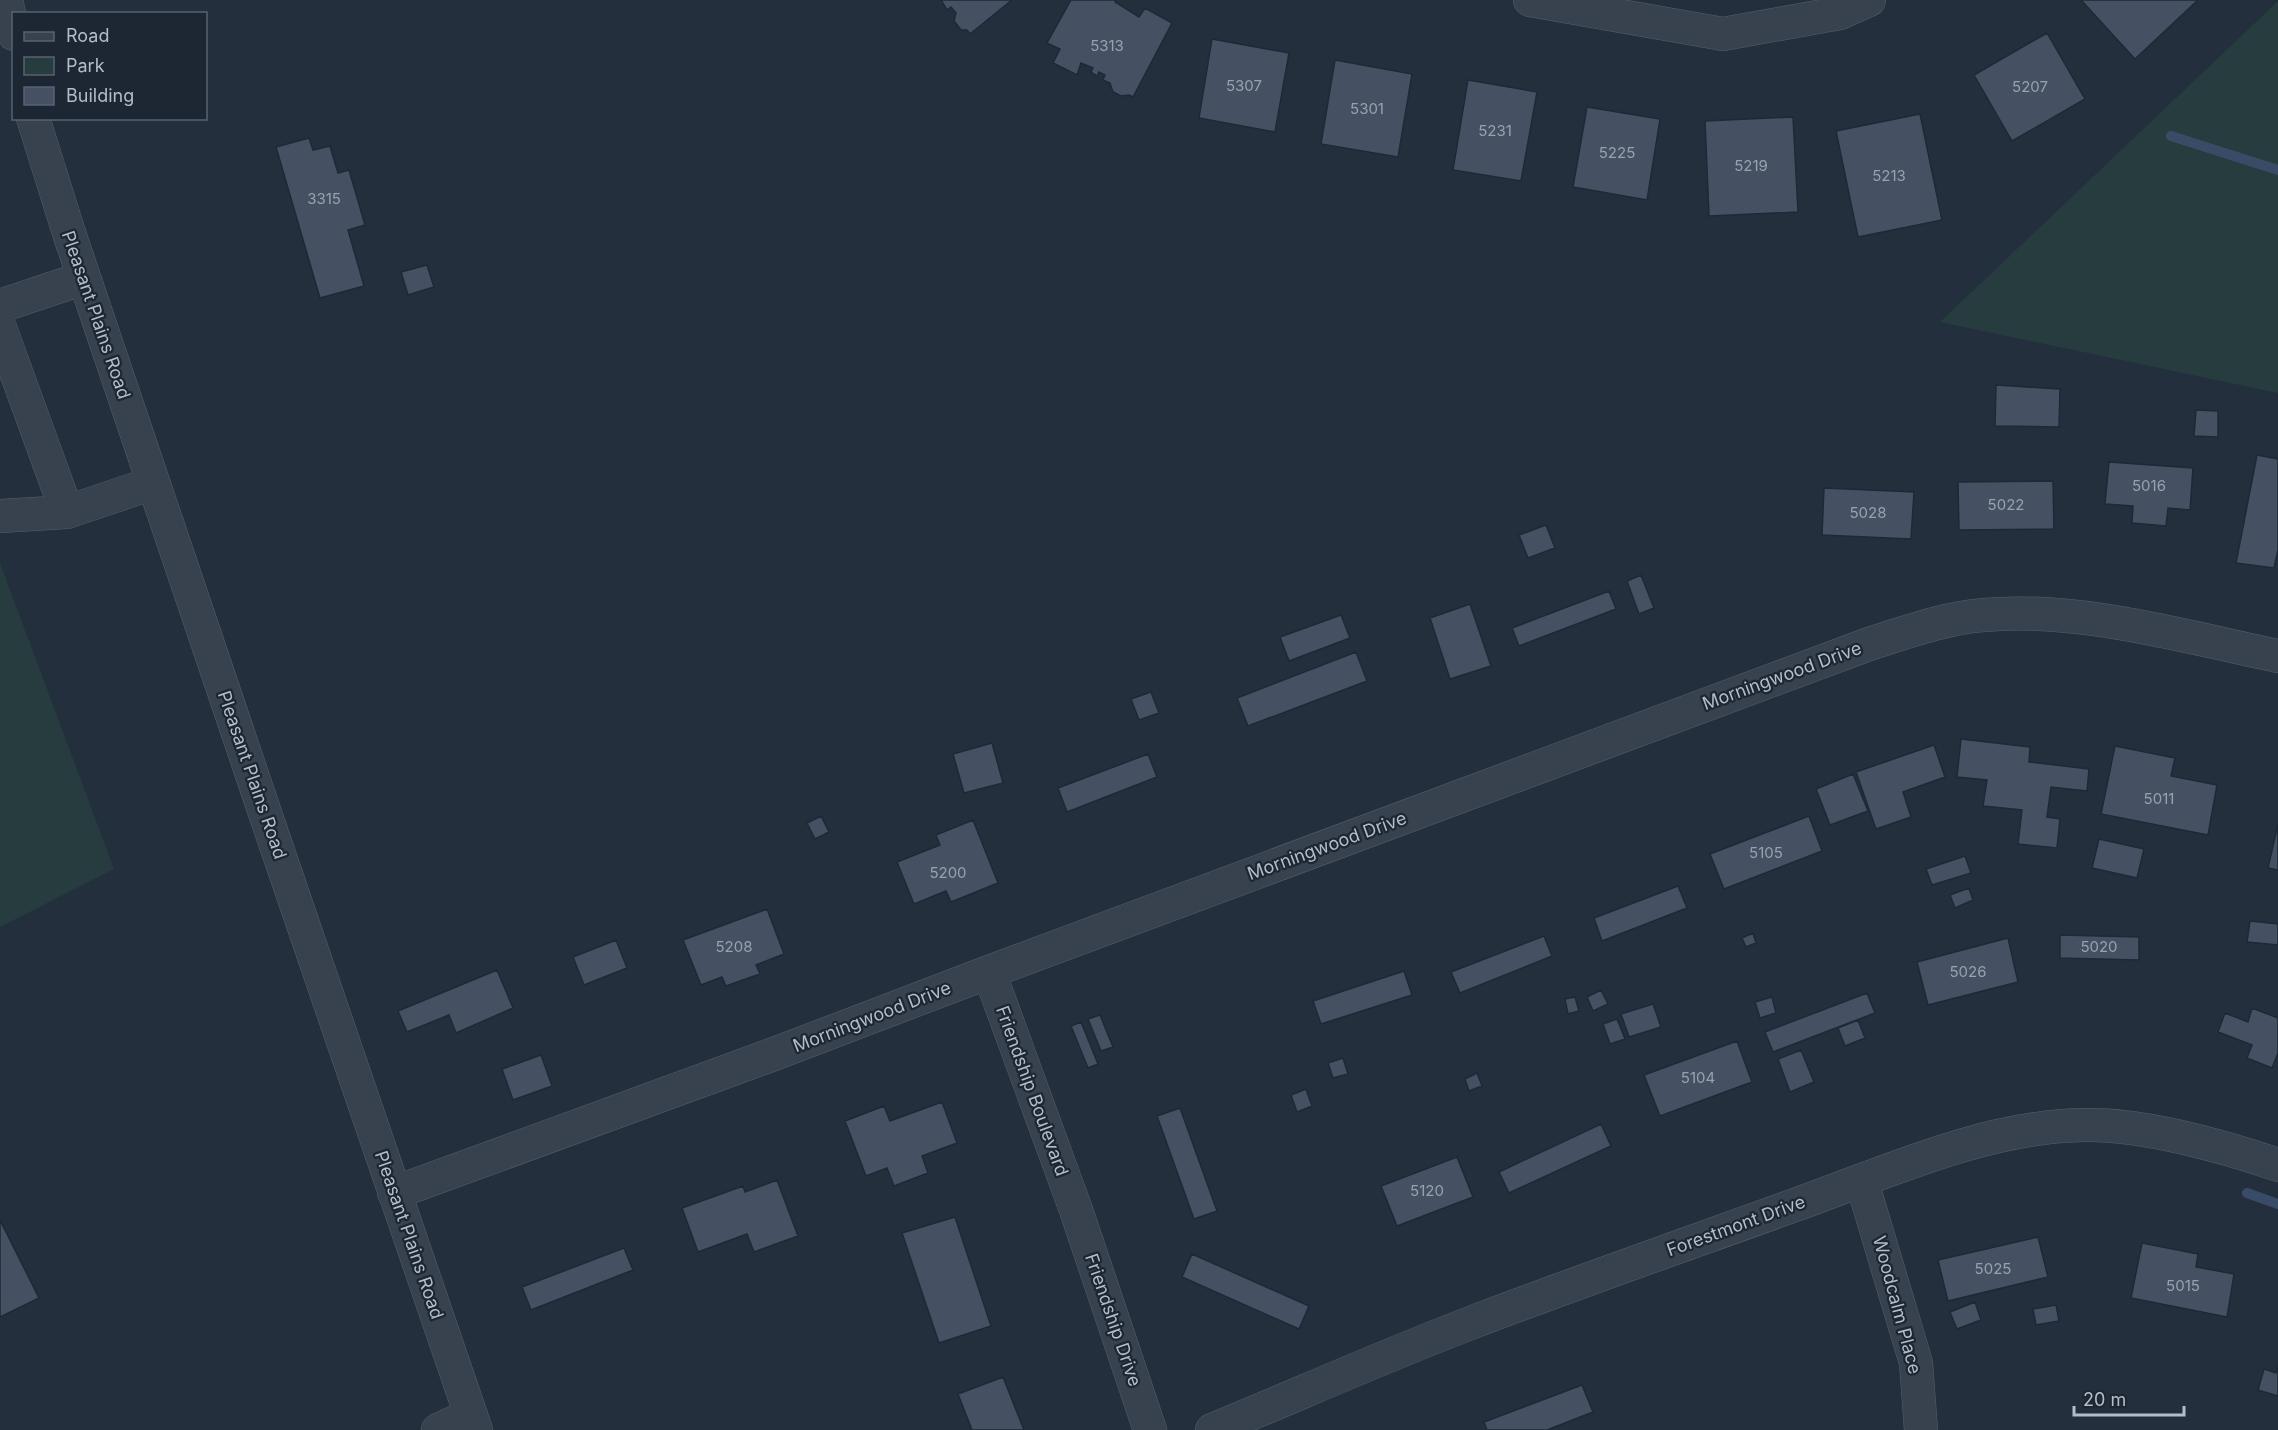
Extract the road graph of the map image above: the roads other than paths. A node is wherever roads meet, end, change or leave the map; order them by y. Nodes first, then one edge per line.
1 (1530, 0) edge
2 (1869, 0) edge
3 (34, 120) edge
4 (84, 278) junction
5 (0, 306) edge
6 (0, 328) edge
7 (153, 483) junction
8 (67, 512) junction
9 (0, 516) edge
10 (2278, 656) edge
11 (989, 972) junction
12 (2278, 1165) edge
13 (1862, 1182) junction
14 (394, 1193) junction
15 (1076, 1210) joint
16 (474, 1422) edge
17 (438, 1430) edge
18 (1150, 1430) edge
19 (1212, 1430) edge
20 (1920, 1430) edge

1 - 2 street
3 - 4 street, Pleasant Plains Road
4 - 5 street
4 - 7 street, Pleasant Plains Road
6 - 8 street
7 - 8 street
7 - 14 street, Pleasant Plains Road
8 - 9 street
10 - 11 street, Morningwood Drive
11 - 14 street, Morningwood Drive
11 - 15 street, Friendship Boulevard
12 - 13 street, Forestmont Drive
13 - 19 street, Forestmont Drive
13 - 20 street, Woodcalm Place
14 - 16 street, Pleasant Plains Road
15 - 18 street, Friendship Drive
16 - 17 street

